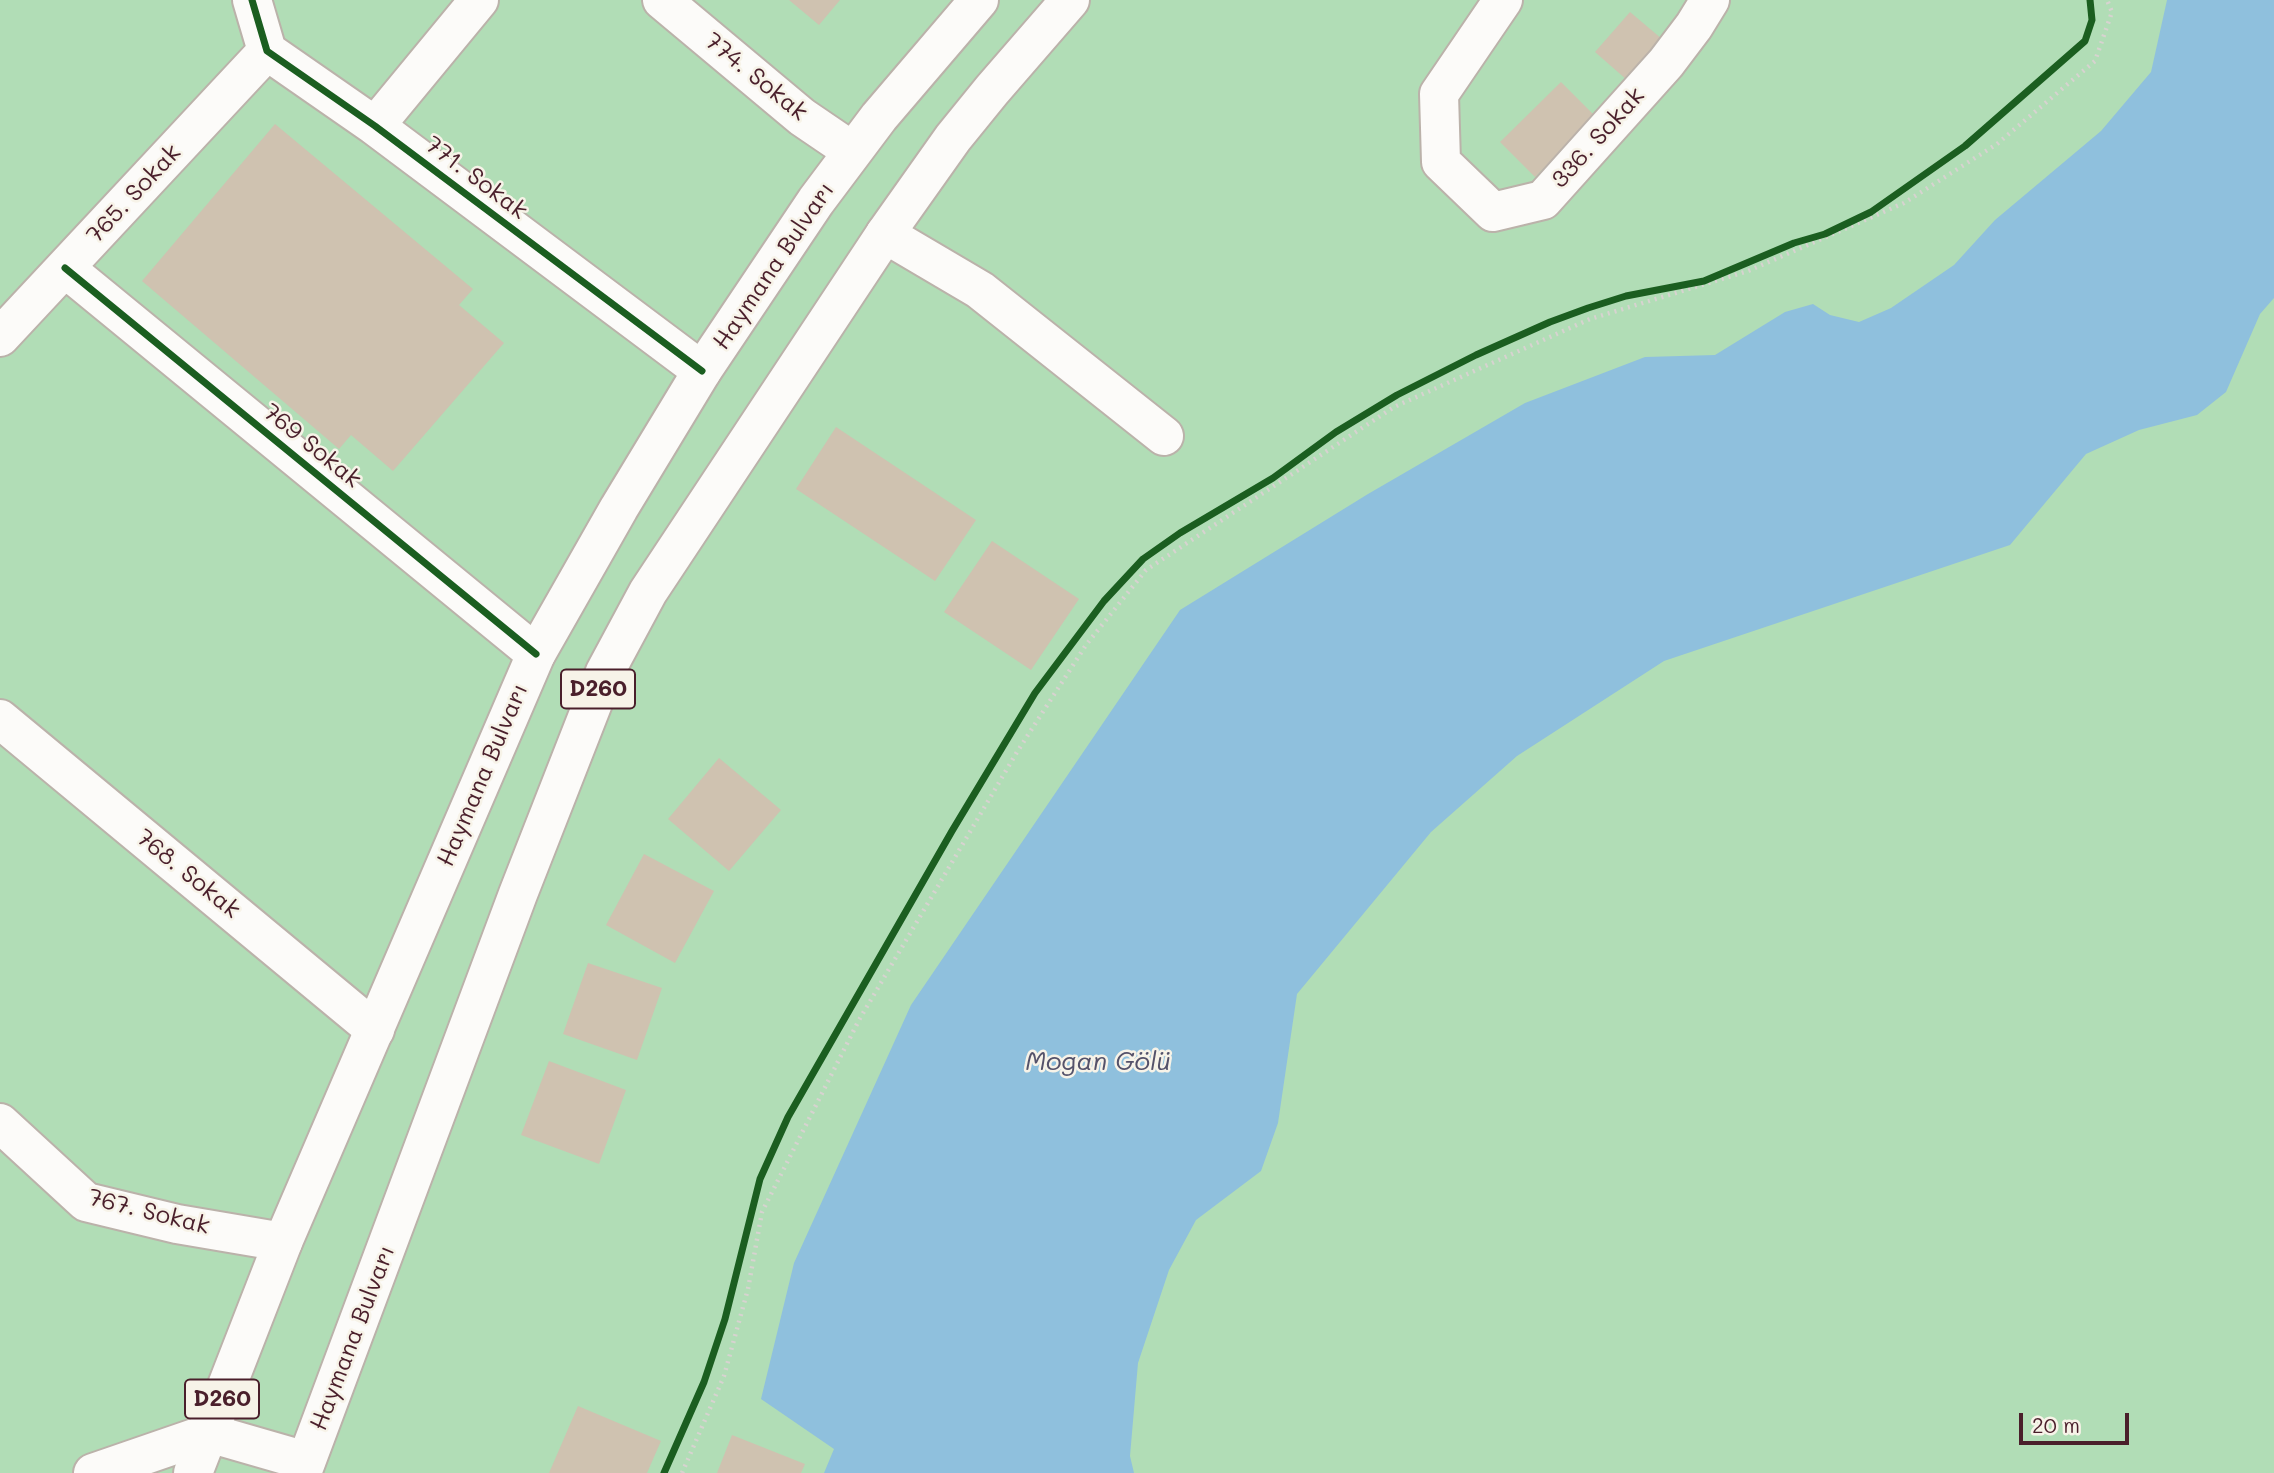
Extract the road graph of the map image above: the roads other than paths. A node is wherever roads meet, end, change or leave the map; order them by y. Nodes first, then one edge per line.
1 (252, 0) edge
2 (479, 0) edge
3 (662, 0) edge
4 (979, 0) edge
5 (1070, 0) edge
6 (1503, 0) edge
7 (1710, 0) edge
8 (267, 51) junction
9 (376, 126) junction
10 (852, 151) junction
11 (885, 234) junction
12 (65, 268) junction
13 (0, 337) edge
14 (702, 371) junction
15 (1164, 436) dead end
16 (536, 654) junction
17 (0, 719) edge
18 (376, 1030) junction
19 (0, 1123) edge
20 (283, 1242) junction
21 (209, 1433) junction
22 (304, 1467) edge
23 (93, 1473) edge
24 (194, 1473) edge

1 - 8 main road
2 - 9 main road
3 - 10 main road, 774. Sokak
4 - 10 main road, Haymana Bulvarı / D260
5 - 11 main road, Haymana Bulvarı / D260
6 - 7 main road, 336. Sokak
8 - 9 main road, 771. Sokak
8 - 12 main road, 765. Sokak
9 - 14 main road, 771. Sokak
10 - 14 main road, Haymana Bulvarı / D260
11 - 15 main road
11 - 22 main road, Haymana Bulvarı / D260
12 - 13 main road, 765. Sokak
12 - 16 main road, 769 Sokak
14 - 16 main road, Haymana Bulvarı / D260
16 - 18 main road, Haymana Bulvarı / D260
17 - 18 main road, 768. Sokak
18 - 20 main road, Haymana Bulvarı / D260
19 - 20 main road, 767. Sokak
20 - 21 main road, Haymana Bulvarı / D260
21 - 22 main road
21 - 23 main road
21 - 24 main road, Haymana Bulvarı / D260

